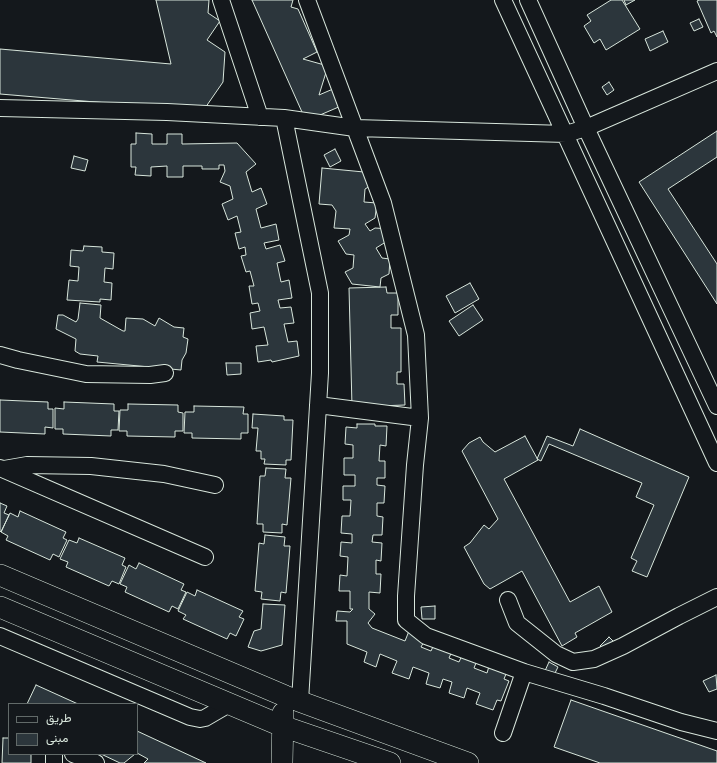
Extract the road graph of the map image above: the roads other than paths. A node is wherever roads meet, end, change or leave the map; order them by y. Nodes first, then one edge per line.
1 (221, 0) edge
2 (307, 0) edge
3 (503, 0) edge
4 (528, 0) edge
5 (717, 71) edge
6 (0, 108) edge
7 (260, 117) junction
8 (284, 118) junction
9 (355, 128) junction
10 (586, 128) junction
11 (566, 134) junction
12 (0, 355) edge
13 (165, 373) dead end
14 (318, 405) junction
15 (717, 406) edge
16 (420, 418) junction
17 (717, 463) edge
18 (2, 468) edge
19 (215, 485) dead end
20 (205, 556) dead end
21 (0, 575) edge
22 (717, 597) edge
23 (508, 600) dead end
24 (0, 607) edge
25 (0, 636) edge
26 (524, 672) junction
27 (292, 699) junction
28 (230, 704) junction
29 (282, 726) junction
30 (717, 730) edge
31 (503, 733) dead end
32 (76, 755) edge
33 (96, 763) edge
34 (282, 763) edge
35 (390, 763) edge
36 (468, 763) edge

1 - 7 street
2 - 9 street
3 - 11 street
4 - 10 street
5 - 10 street
6 - 7 street
7 - 8 street
8 - 9 street
8 - 14 street
9 - 11 street
9 - 16 street
10 - 11 street
10 - 15 street
11 - 17 street
12 - 13 street
14 - 16 street
14 - 27 street
16 - 26 street
18 - 19 street
18 - 20 street
21 - 27 main road
22 - 23 street
24 - 28 main road
25 - 28 street
26 - 30 street
26 - 31 street
27 - 29 main road
27 - 36 main road
28 - 29 main road
29 - 34 main road
29 - 35 main road
32 - 33 street

